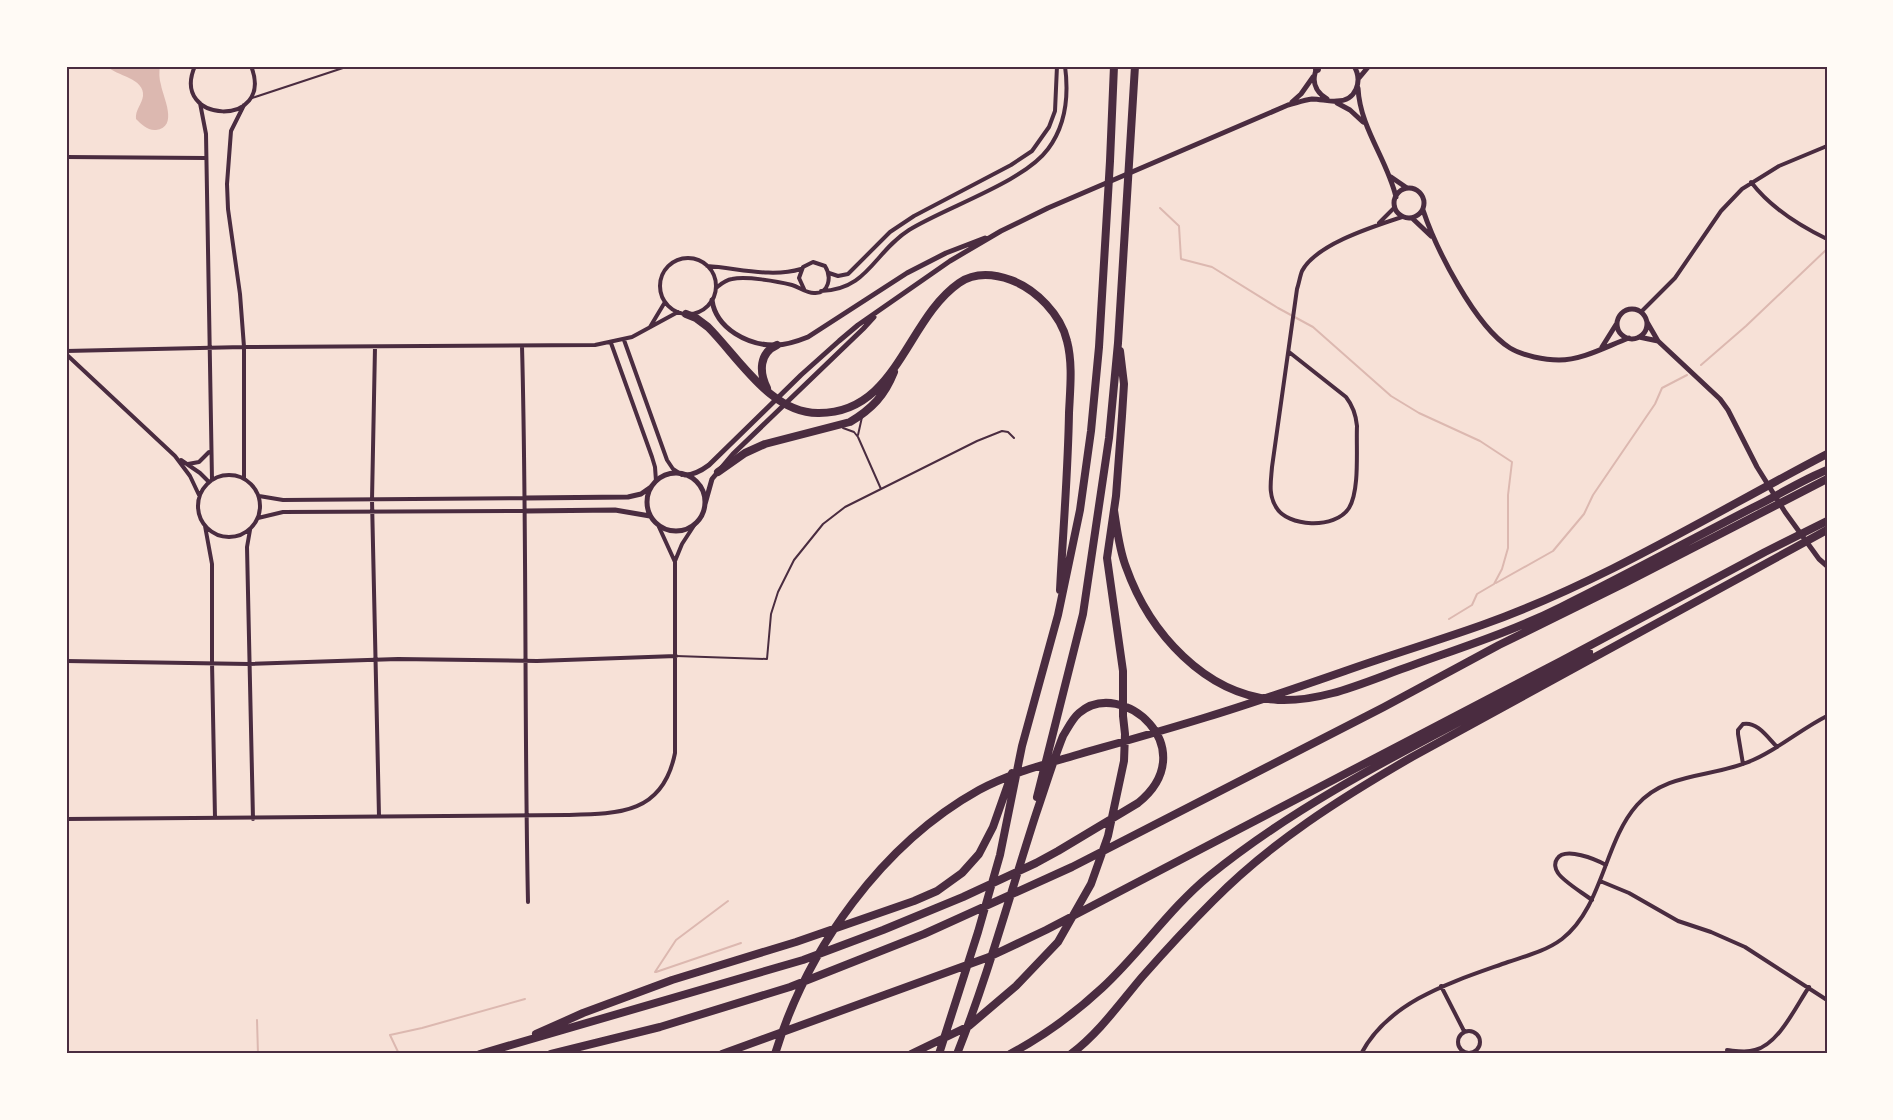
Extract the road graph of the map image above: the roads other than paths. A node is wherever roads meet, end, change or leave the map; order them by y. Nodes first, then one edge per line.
1 (195, 66) edge
2 (251, 66) edge
3 (349, 66) edge
4 (1057, 66) edge
5 (1065, 66) edge
6 (1114, 66) edge
7 (1135, 66) edge
8 (1140, 66) edge
9 (1354, 66) edge
10 (1369, 66) edge
11 (1317, 69) edge
12 (1358, 81) junction
13 (1133, 92) junction
14 (1331, 101) junction
15 (200, 103) junction
16 (245, 104) junction
17 (1288, 105) junction
18 (1366, 126) junction
19 (1827, 146) edge
20 (66, 157) edge
21 (206, 158) junction
22 (1391, 177) junction
23 (1751, 182) junction
24 (1407, 188) junction
25 (1396, 197) junction
26 (1395, 207) junction
27 (1423, 210) junction
28 (1402, 217) junction
29 (1412, 218) junction
30 (1376, 225) junction
31 (1001, 231) junction
32 (1432, 237) junction
33 (1827, 239) edge
34 (706, 266) junction
35 (801, 269) junction
36 (829, 273) junction
37 (716, 288) junction
38 (804, 290) junction
39 (821, 291) junction
40 (712, 300) junction
41 (665, 302) junction
42 (1641, 312) junction
43 (682, 313) junction
44 (876, 313) junction
45 (1647, 322) junction
46 (1617, 323) junction
47 (648, 330) junction
48 (1638, 337) junction
49 (1629, 338) junction
50 (624, 340) junction
51 (1658, 341) junction
52 (611, 343) junction
53 (1118, 343) junction
54 (777, 345) junction
55 (522, 346) junction
56 (244, 347) junction
57 (375, 347) junction
58 (1602, 347) junction
59 (210, 349) junction
60 (66, 352) edge
61 (1289, 352) junction
62 (897, 365) junction
63 (771, 394) junction
64 (863, 415) junction
65 (837, 427) junction
66 (858, 437) junction
67 (1014, 438) dead end
68 (210, 451) junction
69 (1827, 454) edge
70 (175, 456) junction
71 (188, 465) junction
72 (1827, 470) edge
73 (718, 472) junction
74 (683, 475) junction
75 (244, 478) junction
76 (1827, 479) edge
77 (210, 481) junction
78 (656, 481) junction
79 (651, 487) junction
80 (881, 489) junction
81 (1791, 492) junction
82 (199, 496) junction
83 (259, 496) junction
84 (526, 498) junction
85 (372, 500) junction
86 (705, 504) junction
87 (1758, 509) junction
88 (1114, 510) junction
89 (526, 511) junction
90 (372, 512) junction
91 (650, 516) junction
92 (258, 518) junction
93 (1827, 521) edge
94 (695, 524) junction
95 (205, 526) junction
96 (659, 527) junction
97 (250, 530) junction
98 (1827, 530) edge
99 (1811, 534) junction
100 (1765, 552) junction
101 (675, 562) junction
102 (1827, 566) edge
103 (1058, 615) junction
104 (676, 656) junction
105 (375, 660) junction
106 (66, 661) edge
107 (525, 661) junction
108 (212, 662) junction
109 (249, 664) junction
110 (1827, 716) edge
111 (1022, 746) junction
112 (1777, 747) junction
113 (1743, 764) junction
114 (379, 816) junction
115 (526, 816) junction
116 (214, 818) junction
117 (66, 819) edge
118 (253, 819) junction
119 (1021, 860) junction
120 (1606, 865) junction
121 (1600, 880) junction
122 (1592, 900) junction
123 (528, 902) dead end
124 (1441, 986) junction
125 (1809, 987) junction
126 (1827, 999) edge
127 (1464, 1031) junction
128 (493, 1050) junction
129 (1727, 1050) dead end
130 (480, 1054) edge
131 (551, 1054) edge
132 (722, 1054) edge
133 (776, 1054) edge
134 (911, 1054) edge
135 (939, 1054) edge
136 (957, 1054) edge
137 (1010, 1054) edge
138 (1071, 1054) edge
139 (1361, 1054) edge

1 - 15 street
2 - 16 street
3 - 16 lane
4 - 36 street
5 - 39 street
6 - 103 highway
7 - 13 highway
8 - 13 highway
9 - 12 street
10 - 12 street
11 - 14 street
11 - 17 street
12 - 14 street
12 - 18 street
13 - 53 highway
14 - 17 street
14 - 18 street
15 - 16 street
15 - 21 street
16 - 56 street
17 - 31 street
18 - 22 street
19 - 23 street
20 - 21 street
21 - 59 street
22 - 24 street
22 - 25 street
23 - 33 street
23 - 42 street
24 - 25 street
24 - 27 street
25 - 26 street
26 - 28 street
26 - 30 street
27 - 29 street
27 - 32 street
28 - 29 street
28 - 30 street
29 - 32 street
30 - 61 street
31 - 44 street
31 - 54 street
32 - 58 street
34 - 35 street
34 - 37 street
34 - 41 street
35 - 36 street
35 - 38 street
36 - 39 street
37 - 38 street
37 - 40 street
38 - 39 street
40 - 43 street
40 - 54 street
41 - 43 street
41 - 47 street
42 - 45 street
42 - 46 street
43 - 47 street
43 - 63 highway
44 - 73 street
44 - 74 street
45 - 48 street
45 - 51 street
46 - 49 street
46 - 58 street
47 - 50 street
48 - 49 street
48 - 51 street
49 - 58 street
50 - 52 street
50 - 74 street
51 - 102 street
52 - 55 street
52 - 78 street
53 - 88 highway
53 - 119 highway
54 - 63 highway
55 - 57 street
55 - 84 street
56 - 57 street
56 - 59 street
56 - 75 street
57 - 85 street
59 - 60 street
59 - 68 street
60 - 70 street
61 - 61 street
62 - 63 highway
62 - 64 highway
62 - 103 highway
64 - 65 highway
64 - 66 lane
65 - 66 lane
65 - 73 highway
66 - 80 lane
67 - 80 lane
68 - 71 street
68 - 77 street
69 - 133 highway
70 - 71 street
70 - 82 street
71 - 77 street
72 - 81 highway
73 - 86 street
74 - 78 street
74 - 86 street
75 - 77 street
75 - 83 street
76 - 81 highway
77 - 82 street
78 - 79 street
79 - 84 street
79 - 91 street
80 - 104 lane
81 - 87 highway
82 - 95 street
83 - 85 street
83 - 92 street
84 - 85 street
84 - 89 street
85 - 90 street
86 - 94 street
87 - 88 highway
87 - 131 highway
88 - 134 highway
89 - 90 street
89 - 91 street
89 - 107 street
90 - 92 street
90 - 105 street
91 - 96 street
92 - 97 street
93 - 99 highway
94 - 96 street
94 - 101 street
95 - 97 street
95 - 108 street
96 - 101 street
97 - 109 street
98 - 99 highway
99 - 100 highway
99 - 138 highway
100 - 132 highway
100 - 137 highway
101 - 104 street
103 - 111 highway
104 - 107 street
104 - 115 street
105 - 107 street
105 - 109 street
105 - 114 street
106 - 108 street
107 - 115 street
108 - 109 street
108 - 116 street
109 - 118 street
110 - 112 street
111 - 128 highway
111 - 135 highway
112 - 113 street
112 - 113 street
113 - 120 street
114 - 115 street
114 - 118 street
115 - 123 street
116 - 117 street
116 - 118 street
119 - 128 highway
119 - 136 highway
120 - 121 street
120 - 122 street
121 - 122 street
121 - 125 street
122 - 124 street
124 - 127 street
124 - 139 street
125 - 126 street
125 - 129 street
127 - 127 street
128 - 130 highway

